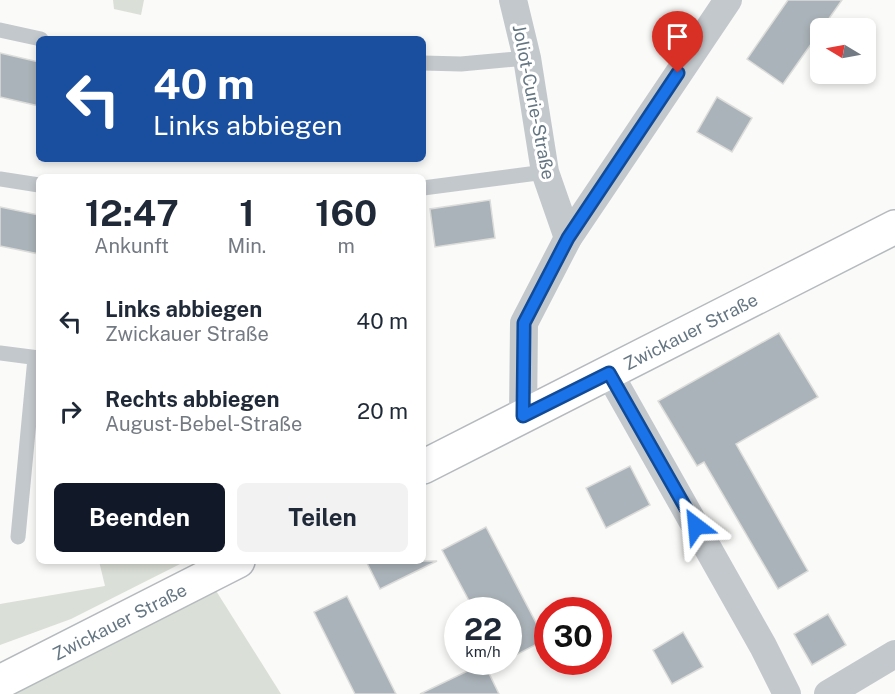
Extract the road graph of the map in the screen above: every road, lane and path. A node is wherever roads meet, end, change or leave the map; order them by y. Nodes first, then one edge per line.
1 (513, 0) edge
2 (728, 0) edge
3 (0, 30) edge
4 (36, 38) edge
5 (527, 58) junction
6 (426, 63) edge
7 (545, 172) junction
8 (0, 179) edge
9 (36, 185) edge
10 (426, 188) edge
11 (895, 227) edge
12 (568, 238) junction
13 (0, 352) edge
14 (36, 358) edge
15 (36, 367) edge
16 (609, 373) junction
17 (523, 416) junction
18 (426, 465) edge
19 (18, 537) dead end
20 (232, 564) edge
21 (895, 654) edge
22 (0, 682) edge
23 (787, 694) edge
24 (828, 694) edge

1 - 5 street, Joliot-Curie-Straße
2 - 12 street
3 - 4 lane
5 - 6 lane
5 - 7 street, Joliot-Curie-Straße
7 - 10 lane
7 - 12 street, Joliot-Curie-Straße
8 - 9 lane
11 - 16 main road, Zwickauer Straße
12 - 17 street
13 - 14 lane
15 - 19 lane
16 - 17 main road, Zwickauer Straße
16 - 23 street
17 - 18 main road, Zwickauer Straße
20 - 22 main road, Zwickauer Straße
21 - 24 street

